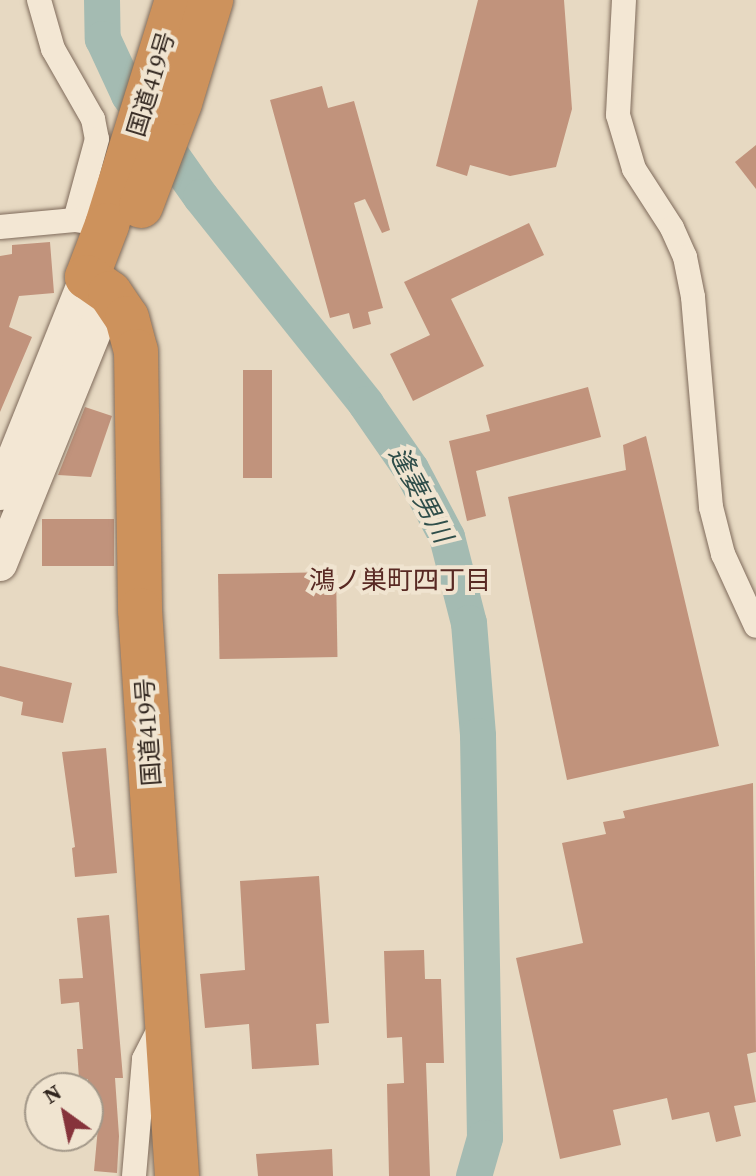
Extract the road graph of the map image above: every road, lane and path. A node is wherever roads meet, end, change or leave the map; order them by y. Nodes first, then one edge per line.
1 (39, 0) edge
2 (177, 0) edge
3 (211, 0) edge
4 (624, 0) edge
5 (167, 87) junction
6 (142, 161) junction
7 (91, 223) junction
8 (0, 227) edge
9 (98, 285) junction
10 (0, 493) edge
11 (0, 564) edge
12 (756, 626) edge
13 (167, 1014) junction
14 (134, 1176) edge
15 (177, 1176) edge

1 - 7 street
2 - 5 highway, 国道419号
3 - 5 highway, 国道419号
4 - 12 street
5 - 6 highway, 国道419号
6 - 7 highway, 国道419号
6 - 9 highway, 国道419号
7 - 8 street
7 - 9 highway, 国道419号
9 - 10 street
9 - 11 street
9 - 13 highway, 国道419号
13 - 14 street
13 - 15 highway, 国道419号

